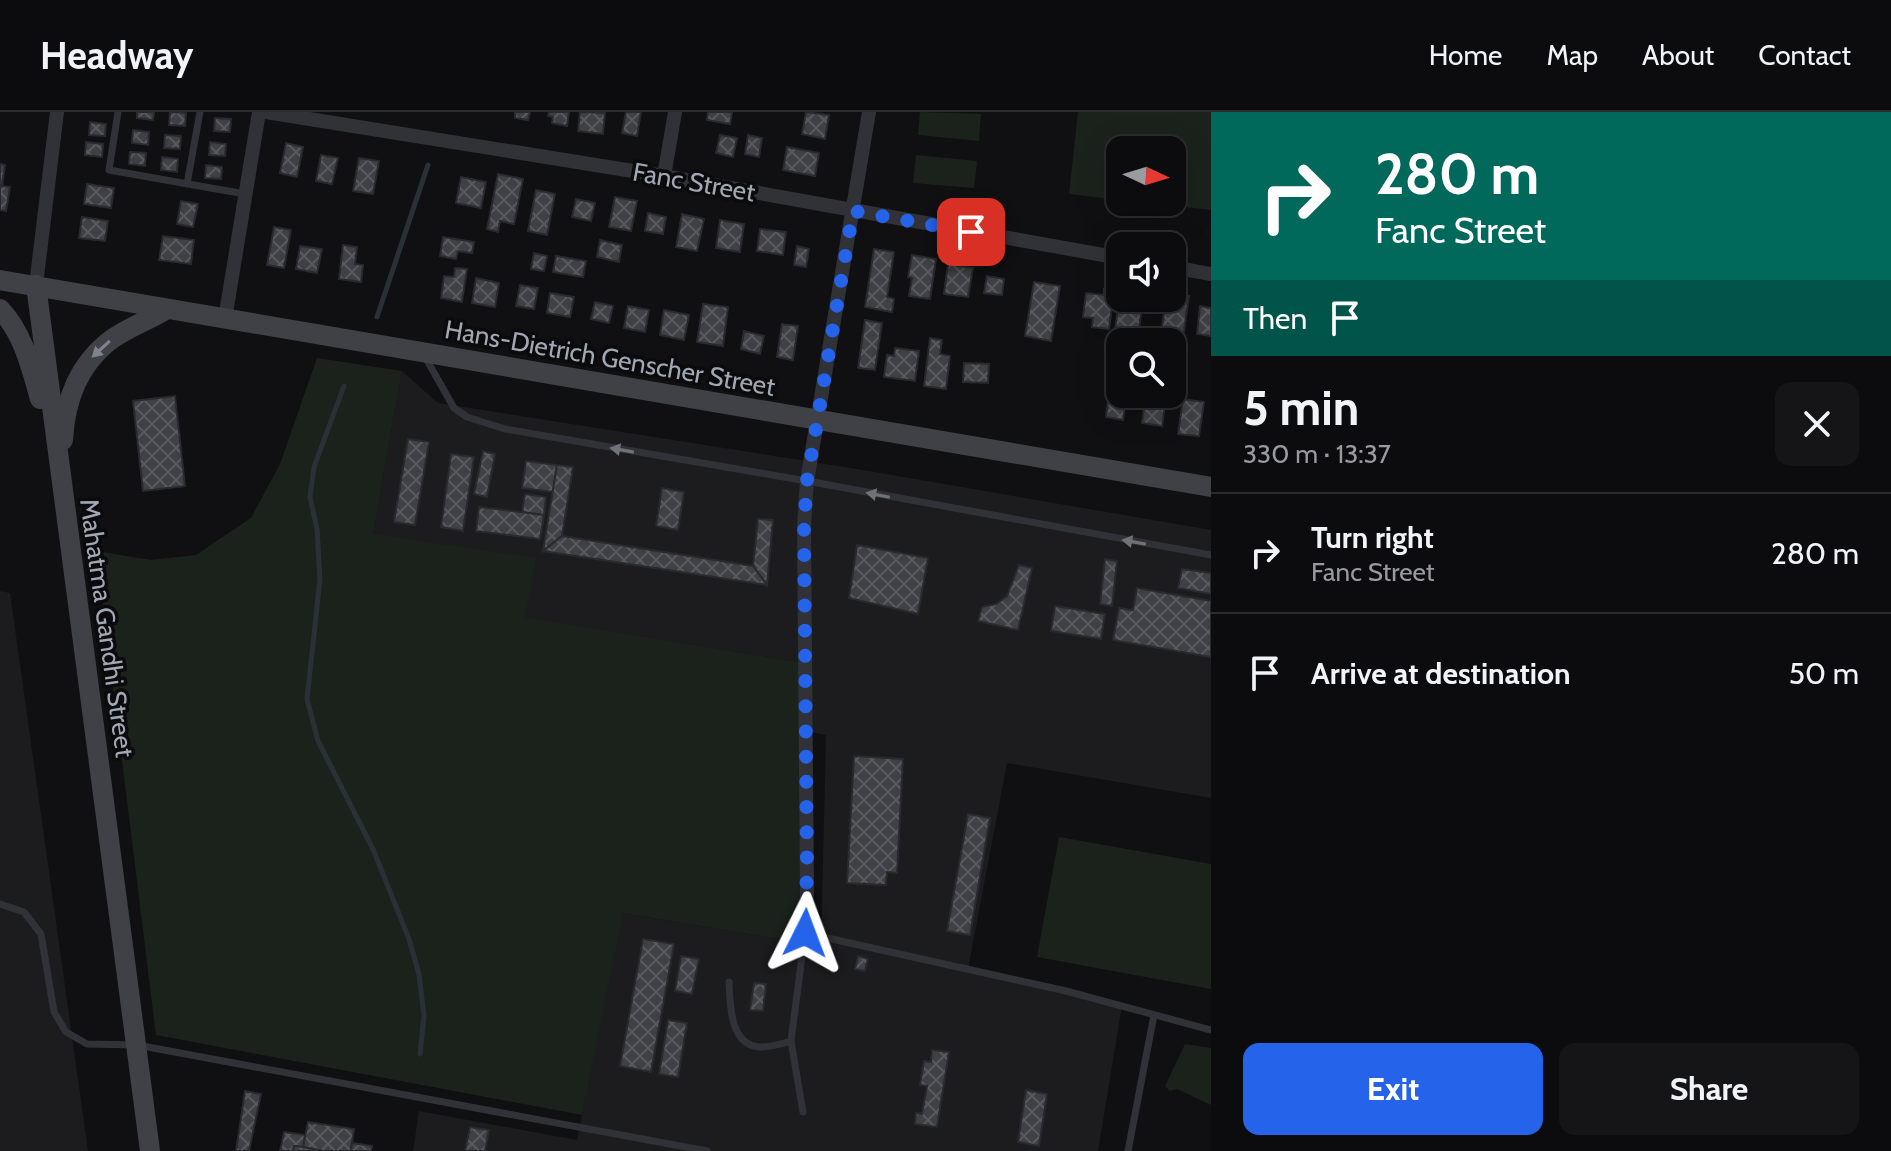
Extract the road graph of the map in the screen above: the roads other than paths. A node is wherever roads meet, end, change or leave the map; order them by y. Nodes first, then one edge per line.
1 (57, 112) edge
2 (118, 112) edge
3 (200, 112) edge
4 (259, 112) edge
5 (266, 112) edge
6 (675, 112) edge
7 (869, 112) edge
8 (664, 176) junction
9 (187, 184) junction
10 (245, 194) junction
11 (853, 211) junction
12 (1106, 256) edge
13 (1186, 270) edge
14 (1211, 274) edge
15 (0, 280) edge
16 (36, 285) junction
17 (0, 309) edge
18 (167, 309) junction
19 (225, 319) junction
20 (422, 351) junction
21 (818, 420) junction
22 (60, 480) junction
23 (807, 481) junction
24 (1211, 487) edge
25 (1211, 555) edge
26 (0, 904) edge
27 (805, 933) junction
28 (729, 982) dead end
29 (1154, 1015) junction
30 (1211, 1030) edge
31 (791, 1041) junction
32 (137, 1045) junction
33 (803, 1112) dead end
34 (150, 1151) edge
35 (703, 1151) edge
36 (1128, 1151) edge

1 - 16 street, Mahatma Gandhi Street
2 - 9 lane
3 - 9 lane
4 - 10 street
5 - 8 street, Fanc Street
6 - 8 street
7 - 11 street
8 - 11 street, Fanc Street
9 - 10 lane
10 - 19 street
11 - 12 street, Fanc Street
11 - 21 street
13 - 14 street
15 - 16 street, Hans-Dietrich Genscher Street
16 - 18 street, Hans-Dietrich Genscher Street
16 - 22 street, Mahatma Gandhi Street
17 - 22 street
18 - 19 street, Hans-Dietrich Genscher Street
18 -> 22 street
19 - 20 street, Hans-Dietrich Genscher Street
20 - 21 street, Hans-Dietrich Genscher Street
23 -> 20 lane
21 - 23 street
21 - 24 street, Hans-Dietrich Genscher Street
22 - 32 street, Mahatma Gandhi Street
25 -> 23 lane
23 - 27 street
26 - 32 lane
27 - 29 lane
27 - 31 lane
28 - 31 lane
29 - 30 lane
29 - 36 lane
31 - 33 lane
32 - 34 street, Mahatma Gandhi Street
32 - 35 lane

